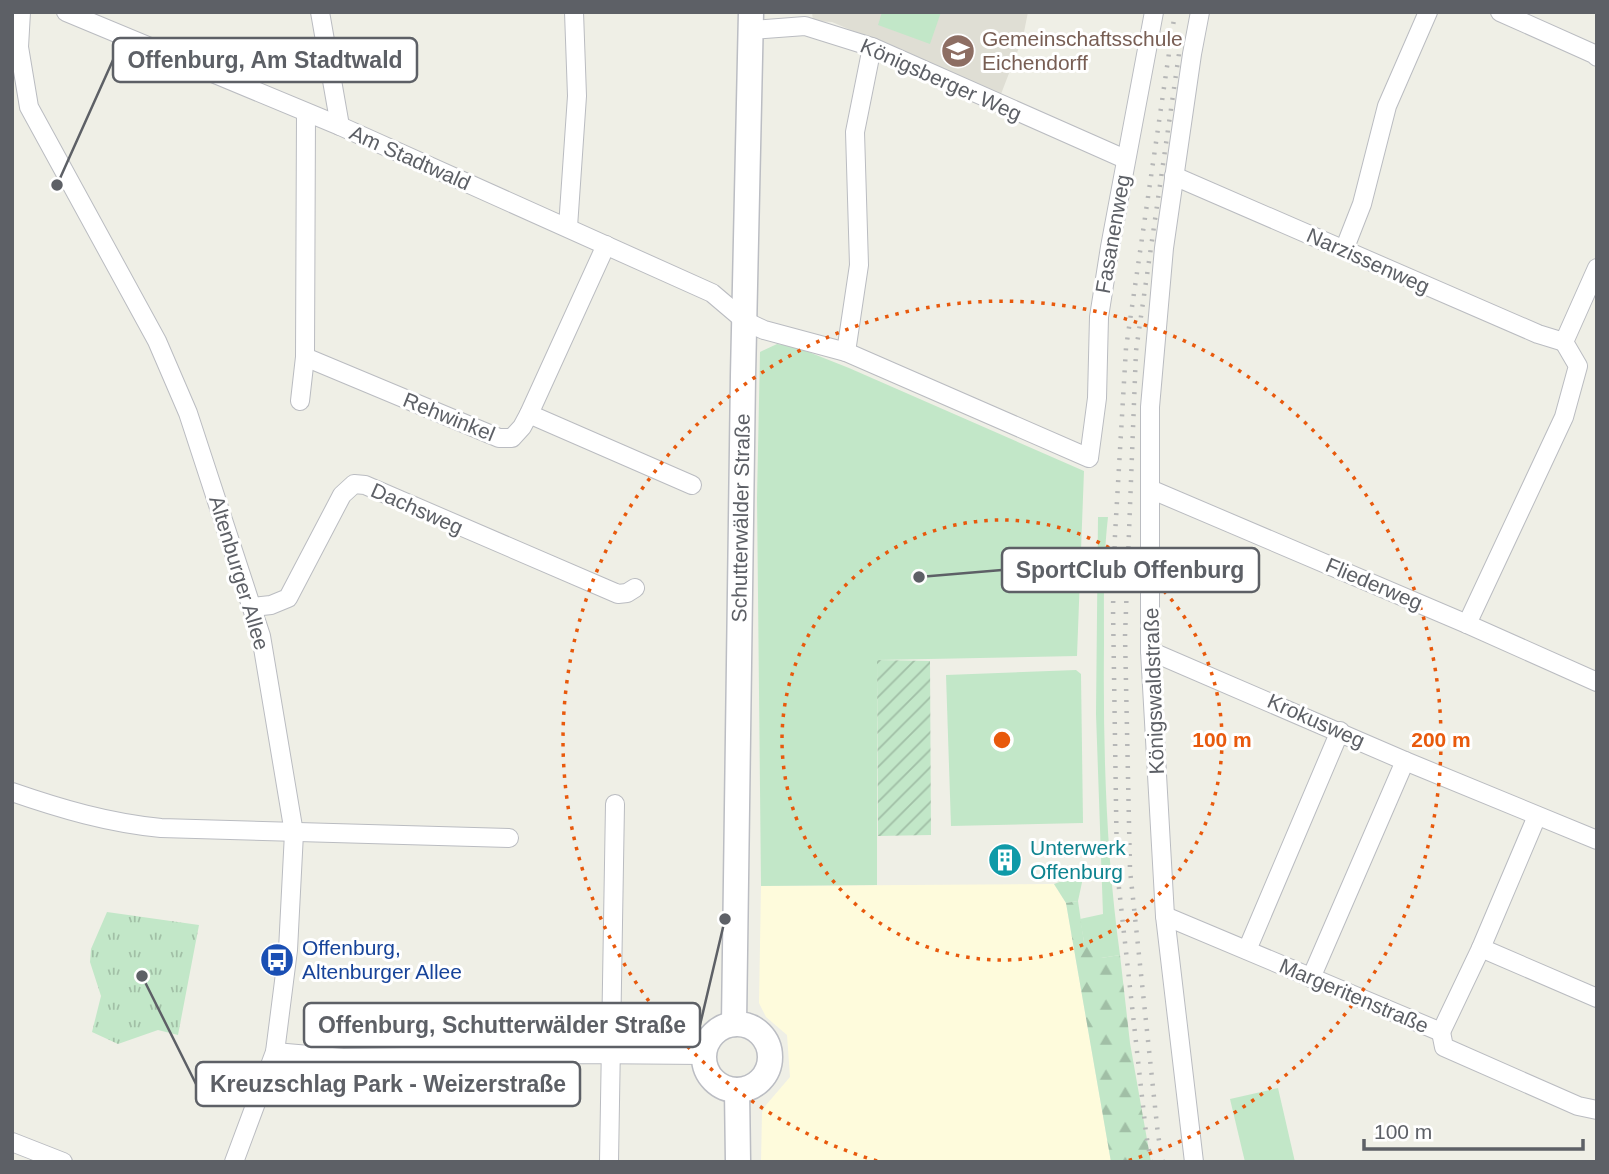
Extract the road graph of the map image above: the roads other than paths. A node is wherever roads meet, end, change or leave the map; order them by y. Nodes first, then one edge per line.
1 (66, 12) edge
2 (320, 12) edge
3 (574, 12) edge
4 (1154, 12) edge
5 (1200, 12) edge
6 (1428, 12) edge
7 (1500, 12) edge
8 (21, 14) edge
9 (751, 21) edge
10 (872, 47) junction
11 (1596, 52) edge
12 (306, 114) junction
13 (340, 126) junction
14 (1125, 159) junction
15 (1174, 176) junction
16 (568, 228) junction
17 (606, 245) junction
18 (1344, 250) junction
19 (1597, 268) edge
20 (745, 321) junction
21 (1564, 342) junction
22 (846, 352) junction
23 (305, 357) junction
24 (300, 401) dead end
25 (529, 414) junction
26 (1089, 458) joint
27 (692, 485) dead end
28 (1150, 489) junction
29 (635, 588) dead end
30 (253, 607) junction
31 (1467, 624) junction
32 (1150, 651) junction
33 (1597, 682) edge
34 (1340, 731) junction
35 (1405, 761) junction
36 (12, 792) edge
37 (615, 804) dead end
38 (1537, 816) junction
39 (294, 833) junction
40 (509, 838) dead end
41 (1597, 840) edge
42 (1165, 916) junction
43 (1481, 948) junction
44 (1247, 950) junction
45 (1311, 978) junction
46 (1597, 998) edge
47 (734, 1024) junction
48 (1441, 1032) junction
49 (275, 1052) junction
50 (704, 1055) junction
51 (611, 1056) junction
52 (737, 1090) junction
53 (1597, 1110) edge
54 (12, 1142) edge
55 (63, 1162) edge
56 (234, 1162) edge
57 (609, 1162) edge
58 (738, 1162) edge
59 (1194, 1162) edge

1 - 12 street, Am Stadtwald
2 - 13 street
3 - 16 street
4 - 14 street, Fasanenweg
5 - 15 street, Königswaldstraße
6 - 18 street
7 - 11 street
8 - 30 street, Altenburger Allee
9 - 10 street, Königsberger Weg
9 - 20 main road, Schutterwälder Straße
10 - 14 street, Königsberger Weg
10 - 22 street
12 - 13 street, Am Stadtwald
12 - 23 street
13 - 16 street, Am Stadtwald
14 - 26 street, Fasanenweg
15 - 18 street, Narzissenweg
15 - 28 street, Königswaldstraße
16 - 17 street, Am Stadtwald
17 - 20 street, Am Stadtwald
17 - 25 street, Rehwinkel
18 - 21 street, Narzissenweg
19 - 21 street
20 - 22 street, Am Stadtwald
20 - 47 main road, Schutterwälder Straße
21 - 31 street
22 - 26 street, Am Stadtwald
23 - 24 street
23 - 25 street, Rehwinkel
25 - 27 street
28 - 31 street, Fliederweg
28 - 32 street, Königswaldstraße
29 - 30 street, Dachsweg
30 - 39 street, Altenburger Allee
31 - 33 street, Fliederweg
32 - 34 street, Krokusweg
32 - 42 street, Königswaldstraße
34 - 35 street, Krokusweg
34 - 44 street
35 - 38 street, Krokusweg
35 - 45 street
36 - 39 street
37 - 51 street
38 - 41 street, Krokusweg
38 - 43 street, Margeritenstraße
39 - 40 street
39 - 49 street, Altenburger Allee
42 - 44 street, Margeritenstraße
42 - 59 street, Königswaldstraße
43 - 46 street
43 - 48 street, Margeritenstraße
44 - 45 street, Margeritenstraße
45 - 48 street, Margeritenstraße
47 - 50 main road
47 - 52 main road
48 - 53 street
49 - 51 street
49 - 56 street, Altenburger Allee
50 - 51 street
50 - 52 main road
51 - 57 street
52 - 58 main road
54 - 55 street

